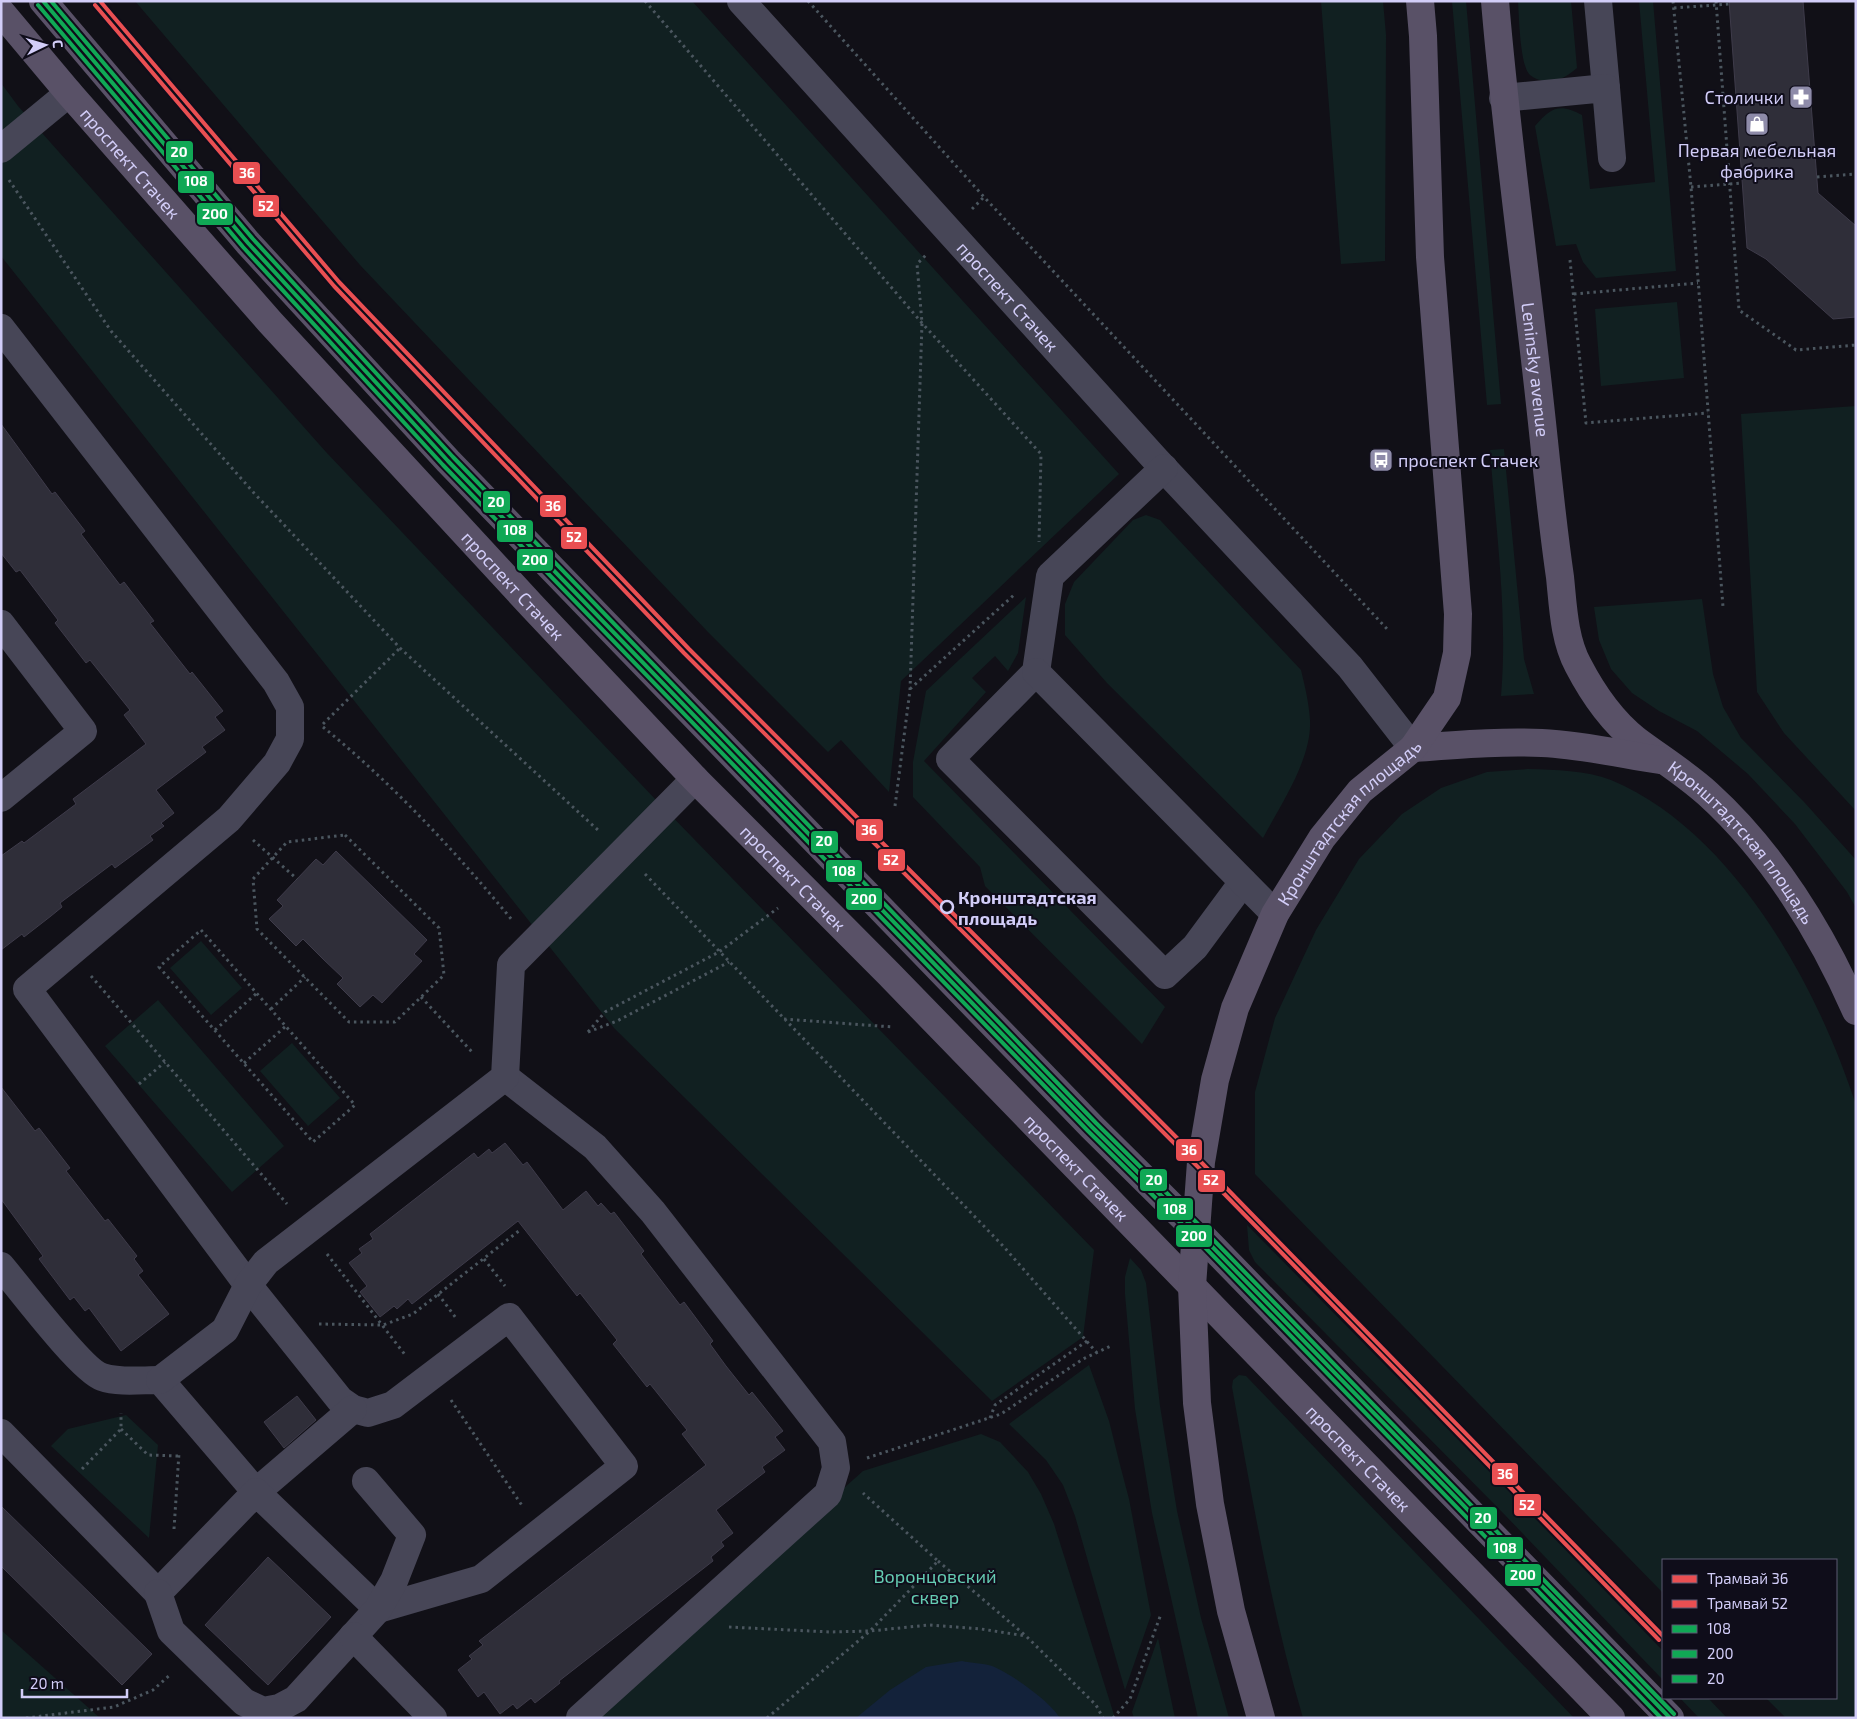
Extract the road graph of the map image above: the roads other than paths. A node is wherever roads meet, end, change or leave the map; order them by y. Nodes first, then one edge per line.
1 (43, 1) edge
2 (741, 1) edge
3 (1420, 1) edge
4 (1495, 1) edge
5 (1598, 1) edge
6 (1, 12) edge
7 (1606, 88) junction
8 (69, 93) junction
9 (1503, 98) junction
10 (1, 148) edge
11 (1612, 158) dead end
12 (1, 328) edge
13 (1164, 468) junction
14 (1, 624) edge
15 (1036, 672) junction
16 (1412, 748) junction
17 (1666, 762) junction
18 (695, 779) junction
19 (3, 792) edge
20 (1243, 882) junction
21 (1275, 914) junction
22 (1856, 1011) edge
23 (505, 1077) junction
24 (1196, 1230) junction
25 (1, 1266) edge
26 (248, 1285) junction
27 (1192, 1286) junction
28 (160, 1380) junction
29 (353, 1409) junction
30 (1, 1433) edge
31 (366, 1481) dead end
32 (256, 1492) junction
33 (164, 1586) junction
34 (378, 1609) junction
35 (353, 1636) junction
36 (433, 1718) edge
37 (580, 1718) edge
38 (1261, 1718) edge
39 (1612, 1718) edge
40 (1670, 1718) edge

1 - 24 main road, проспект Стачек
2 - 13 street, проспект Стачек
3 - 16 main road
4 - 9 main road, Leninsky avenue
5 - 7 street
6 - 8 main road, проспект Стачек
7 - 9 street
7 - 11 street
8 - 10 street
8 - 18 main road, проспект Стачек
9 - 17 main road, Leninsky avenue
12 - 26 street
13 - 15 street
13 - 16 street, проспект Стачек
14 - 19 street
15 - 20 street
15 - 20 street
16 - 17 main road, Кронштадтская площадь
16 - 21 main road, Кронштадтская площадь
17 - 22 main road, Кронштадтская площадь
18 - 23 street
18 - 27 main road, проспект Стачек
20 - 21 street
21 - 24 main road, Кронштадтская площадь
23 - 26 street
23 - 37 street
24 - 27 main road, Кронштадтская площадь
24 - 40 main road, проспект Стачек
25 - 28 street
26 - 28 street
26 - 29 street
27 - 38 main road, Кронштадтская площадь
27 - 39 main road, проспект Стачек
28 - 32 street
29 - 32 street
29 - 34 street
30 - 33 street
31 - 34 street
32 - 33 street
32 - 34 street
33 - 35 street
34 - 35 street
35 - 36 street

